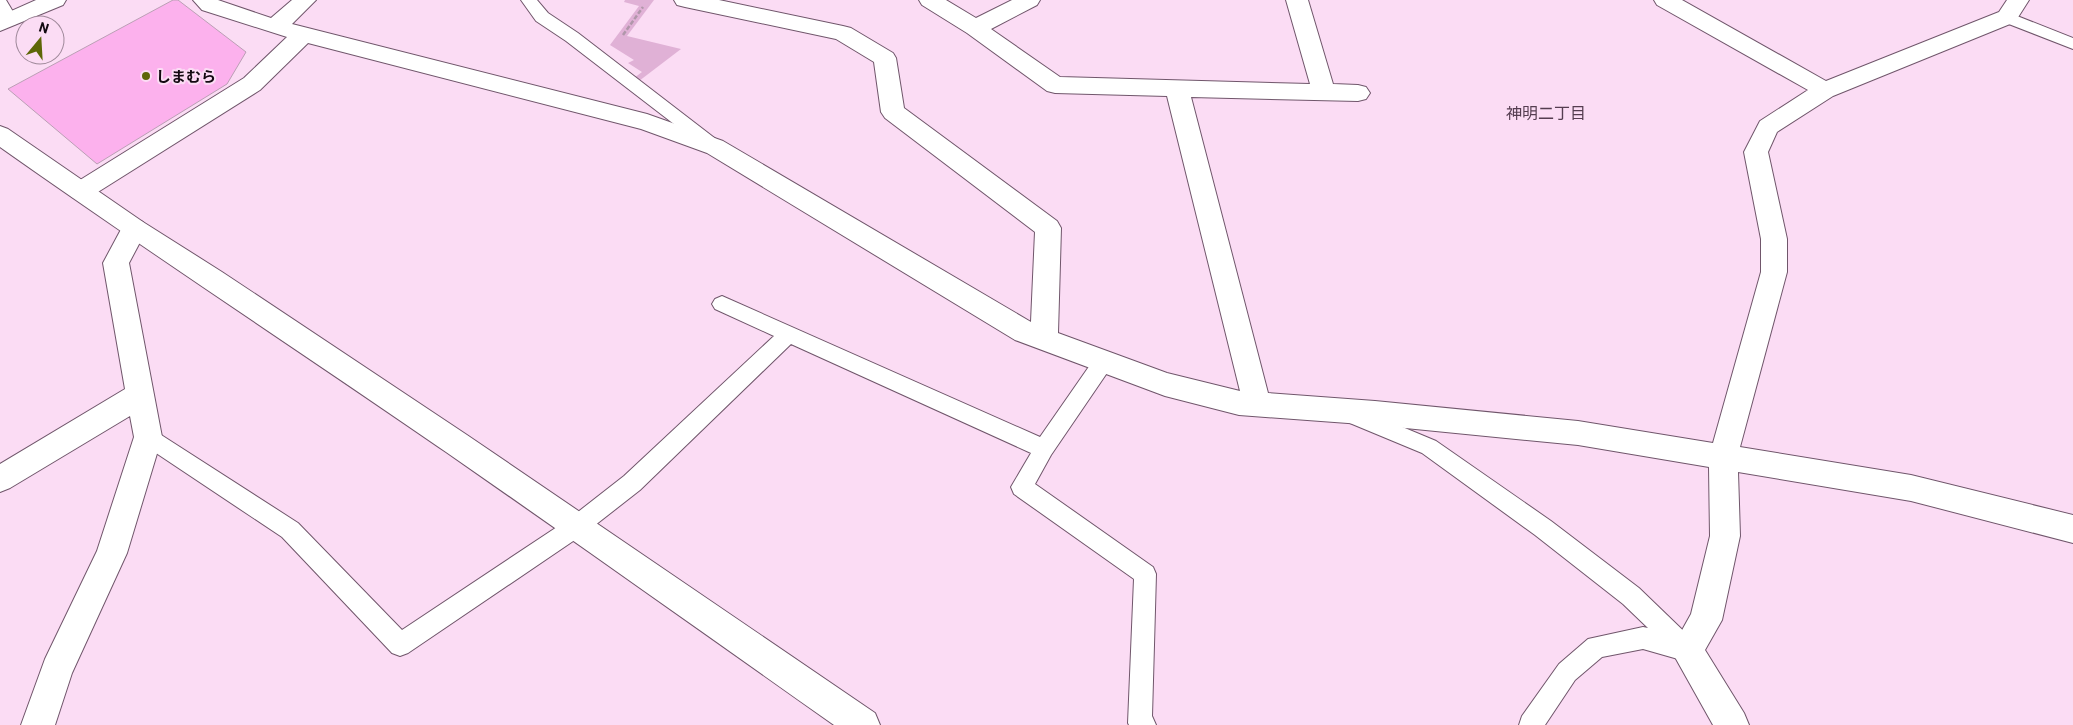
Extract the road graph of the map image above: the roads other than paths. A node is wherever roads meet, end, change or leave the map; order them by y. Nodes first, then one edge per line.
1 (55, 0) edge
2 (204, 0) edge
3 (305, 0) edge
4 (529, 0) edge
5 (685, 0) edge
6 (930, 0) edge
7 (1029, 0) edge
8 (1297, 0) edge
9 (1665, 0) edge
10 (2012, 8) edge
11 (3, 16) edge
12 (275, 27) junction
13 (975, 28) junction
14 (303, 35) junction
15 (2073, 44) edge
16 (1177, 88) junction
17 (1825, 90) junction
18 (1324, 92) junction
19 (1358, 94) dead end
20 (0, 135) edge
21 (715, 147) junction
22 (81, 191) junction
23 (134, 229) junction
24 (722, 304) dead end
25 (789, 334) junction
26 (1044, 339) junction
27 (1104, 361) junction
28 (140, 395) junction
29 (1257, 404) junction
30 (1341, 410) junction
31 (148, 437) junction
32 (1044, 449) junction
33 (1723, 458) junction
34 (0, 479) edge
35 (576, 526) junction
36 (2073, 529) edge
37 (1687, 650) junction
38 (38, 725) edge
39 (863, 725) edge
40 (1144, 725) edge
41 (1531, 725) edge
42 (1732, 725) edge

1 - 11 street
2 - 12 street
3 - 12 street
4 - 21 lane
5 - 26 street
6 - 13 street
7 - 13 street
8 - 18 street
9 - 17 street
10 - 15 lane
10 - 17 street
12 - 14 street
13 - 16 street
14 - 21 street
14 - 22 street
16 - 18 street
16 - 29 street
17 - 33 street
18 - 19 street
20 - 22 street
21 - 26 street
22 - 23 street
23 - 28 street
23 - 35 street
24 - 25 lane
25 - 32 lane
25 - 35 lane
26 - 27 street
27 - 29 street
27 - 32 lane
28 - 31 street
28 - 34 street
29 - 30 street
30 - 33 street
30 - 37 lane
31 - 35 lane
31 - 38 street
32 - 40 lane
33 - 36 street
33 - 37 street
35 - 39 street
37 - 41 lane
37 - 42 street

